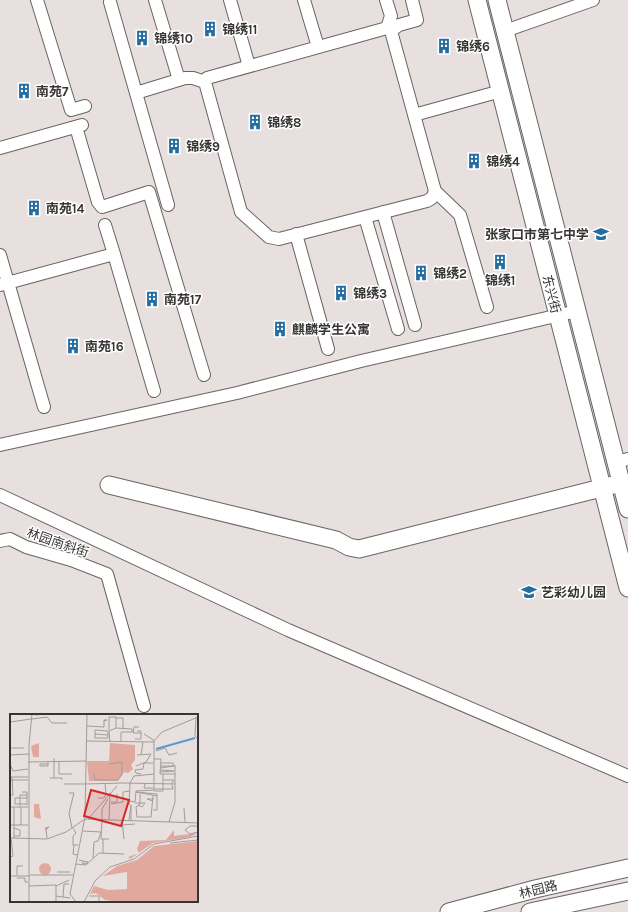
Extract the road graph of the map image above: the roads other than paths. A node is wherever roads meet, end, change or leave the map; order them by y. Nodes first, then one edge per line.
1 (38, 0) edge
2 (155, 0) edge
3 (230, 0) edge
4 (304, 0) edge
5 (386, 0) edge
6 (412, 0) edge
7 (478, 0) edge
8 (497, 0) edge
9 (593, 0) edge
10 (110, 2) dead end
11 (389, 29) junction
12 (505, 32) junction
13 (318, 47) junction
14 (249, 66) junction
15 (179, 80) junction
16 (205, 82) junction
17 (519, 86) junction
18 (501, 91) junction
19 (136, 93) junction
20 (85, 106) dead end
21 (414, 115) junction
22 (0, 147) edge
23 (435, 191) junction
24 (168, 205) dead end
25 (383, 212) junction
26 (365, 217) junction
27 (105, 225) dead end
28 (296, 234) junction
29 (114, 254) junction
30 (0, 255) edge
31 (4, 284) edge
32 (487, 307) dead end
33 (577, 310) junction
34 (558, 315) junction
35 (415, 325) dead end
36 (398, 329) dead end
37 (328, 349) dead end
38 (204, 375) dead end
39 (154, 391) dead end
40 (44, 407) dead end
41 (0, 445) edge
42 (622, 460) edge
43 (621, 483) junction
44 (109, 485) dead end
45 (602, 488) junction
46 (0, 495) edge
47 (628, 509) edge
48 (0, 541) edge
49 (628, 588) edge
50 (144, 706) dead end
51 (628, 776) edge
52 (628, 868) edge
53 (628, 891) edge
54 (449, 912) edge
55 (530, 912) edge

1 - 20 street
2 - 15 street
3 - 14 street
4 - 13 street
5 - 11 street
6 - 11 street
7 - 18 main road, 东兴街
8 - 12 main road, 东兴街
9 - 12 street
10 - 19 street
11 - 13 street
11 - 21 street
12 - 17 main road, 东兴街
13 - 14 street
14 - 16 street
15 - 16 street
15 - 19 street
16 - 28 street
17 - 18 main road
17 - 33 main road, 东兴街
18 - 21 street
18 - 34 main road, 东兴街
19 - 24 street
21 - 23 street
22 - 38 street
23 - 25 street
23 - 32 street
25 - 26 street
25 - 35 street
26 - 28 street
26 - 36 street
27 - 29 street
28 - 37 street
29 - 31 street
29 - 39 street
30 - 31 street
31 - 40 street
33 - 34 street
33 - 42 main road, 东兴街
34 - 41 street
34 - 45 main road, 东兴街
42 - 43 main road, 东兴街
43 - 45 main road
43 - 47 main road, 东兴街
44 - 45 main road
45 - 49 main road, 东兴街
46 - 51 street
48 - 50 street, 林园南斜街
52 - 54 main road, 林园路
53 - 55 main road, 林园路

